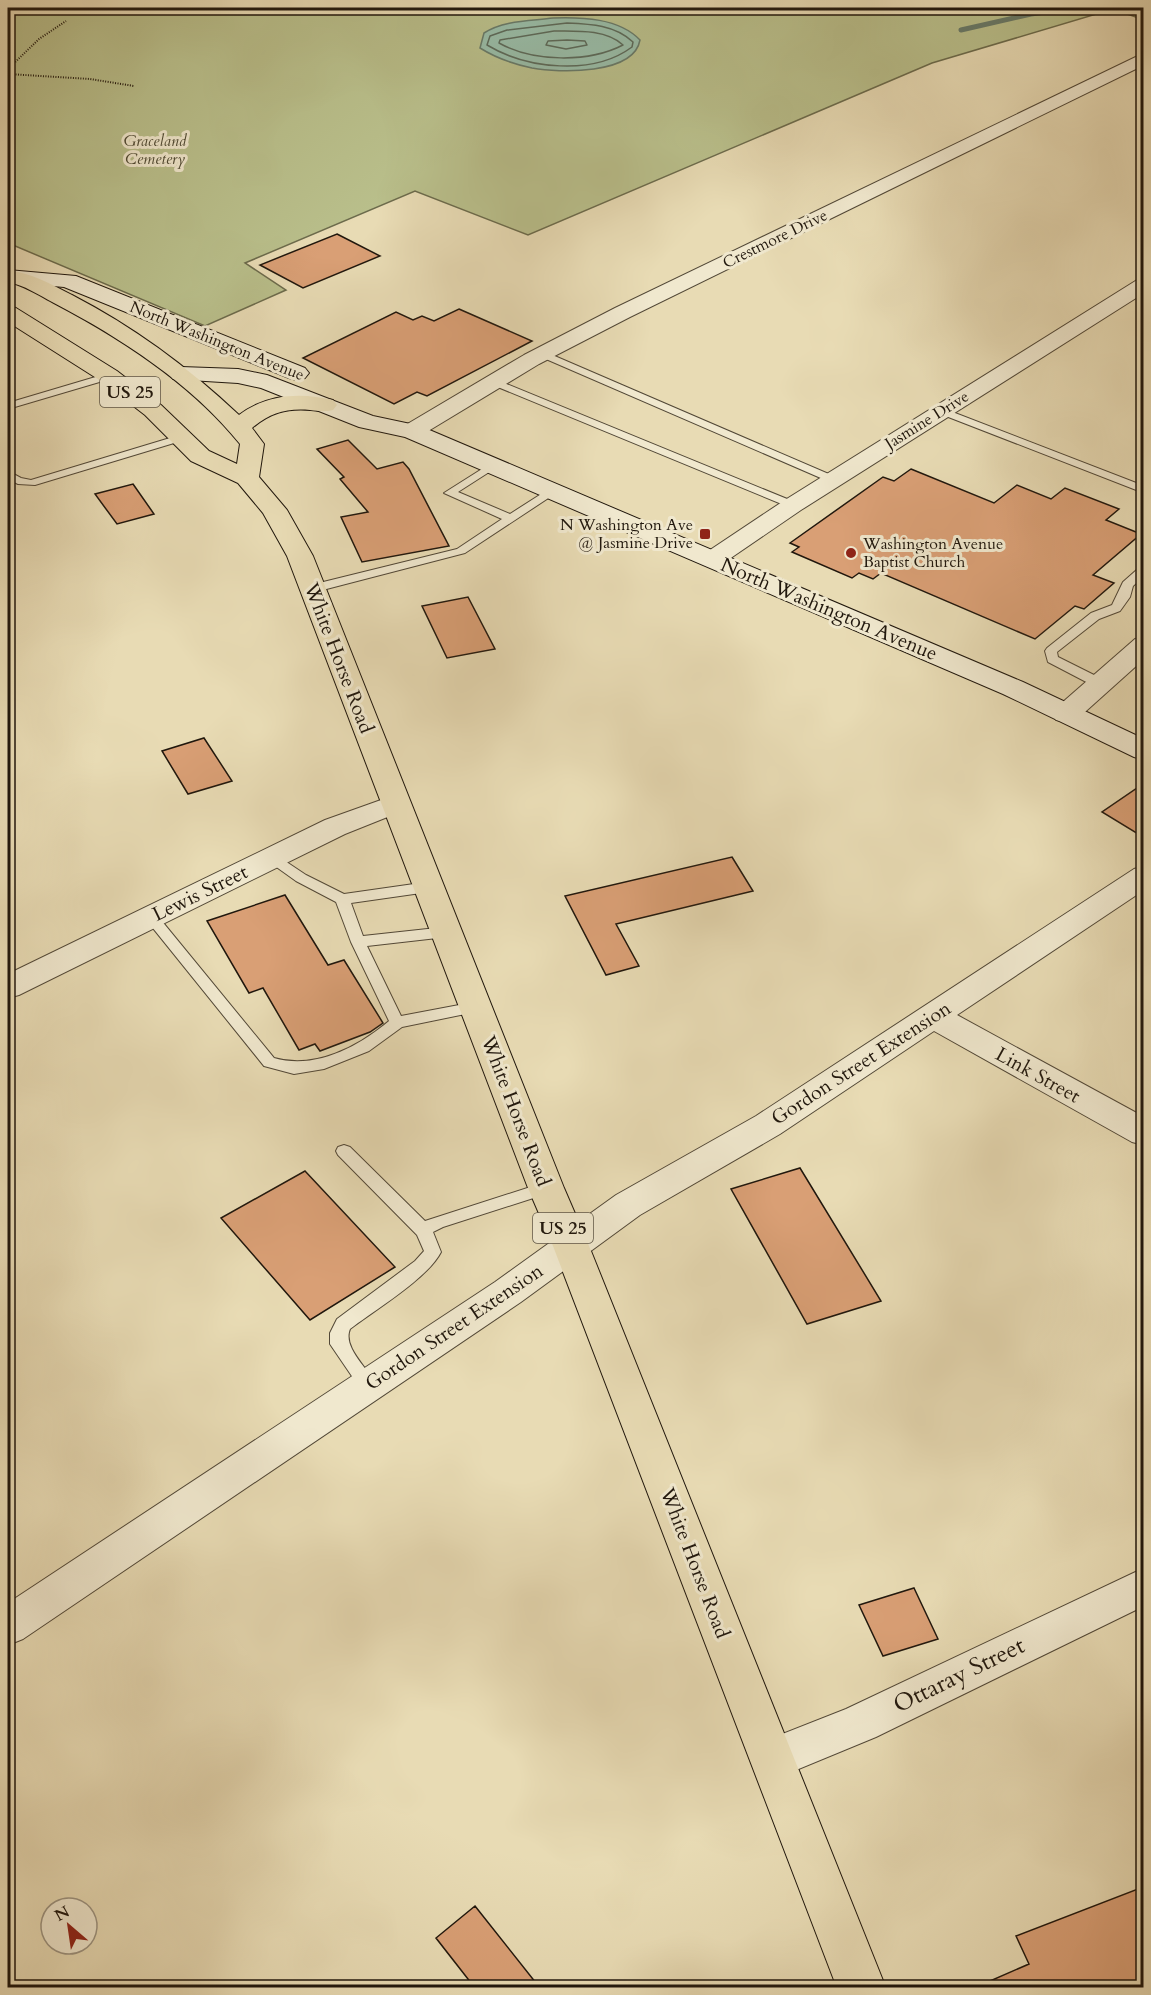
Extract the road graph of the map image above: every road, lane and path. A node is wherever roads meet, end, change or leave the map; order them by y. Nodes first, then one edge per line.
1 (66, 21) dead end
2 (1143, 58) edge
3 (8, 69) edge
4 (8, 74) edge
5 (134, 86) dead end
6 (9, 280) edge
7 (1143, 284) edge
8 (8, 312) edge
9 (543, 354) junction
10 (181, 374) junction
11 (109, 376) junction
12 (492, 381) junction
13 (325, 405) junction
14 (8, 406) edge
15 (942, 411) junction
16 (239, 426) junction
17 (412, 431) junction
18 (180, 438) junction
19 (493, 465) junction
20 (8, 474) edge
21 (247, 478) junction
22 (834, 480) junction
23 (1143, 490) edge
24 (553, 491) junction
25 (793, 505) junction
26 (511, 519) junction
27 (713, 559) junction
28 (1143, 570) edge
29 (311, 589) junction
30 (1143, 645) edge
31 (1099, 683) junction
32 (1066, 714) junction
33 (1143, 751) edge
34 (395, 804) junction
35 (273, 858) junction
36 (1143, 876) edge
37 (428, 887) junction
38 (342, 900) junction
39 (151, 917) junction
40 (446, 932) junction
41 (358, 942) junction
42 (8, 987) edge
43 (475, 1007) junction
44 (933, 1016) junction
45 (397, 1022) junction
46 (1143, 1134) edge
47 (344, 1151) dead end
48 (546, 1188) junction
49 (423, 1230) junction
50 (571, 1246) junction
51 (368, 1386) junction
52 (1143, 1586) edge
53 (8, 1626) edge
54 (772, 1759) junction
55 (862, 1988) edge

1 - 3 path
2 - 9 street, Crestmore Drive
4 - 5 path
6 - 10 highway
6 - 17 main road, North Washington Avenue
7 - 15 street, Jasmine Drive
8 - 11 highway, White Horse Road / US 25
9 - 12 street, Crestmore Drive
9 - 22 lane
10 - 13 main road, North Washington Avenue
10 - 16 highway, US 25
11 - 14 lane
11 - 18 highway, White Horse Road / US 25
12 - 17 street, Crestmore Drive
12 - 25 lane
13 - 16 highway
13 - 17 main road, North Washington Avenue
15 - 22 street, Jasmine Drive
15 - 23 lane
16 - 21 highway, US 25
17 - 19 main road, North Washington Avenue
18 - 20 lane
18 - 21 highway, White Horse Road / US 25
19 - 24 main road, North Washington Avenue
19 - 26 lane
21 - 29 highway, White Horse Road / US 25
22 - 25 street, Jasmine Drive
24 - 26 lane
24 - 27 main road, North Washington Avenue
25 - 27 street, Jasmine Drive
26 - 29 lane
27 - 32 main road, North Washington Avenue
28 - 31 lane
29 - 34 highway, White Horse Road / US 25
30 - 31 street
31 - 32 street
32 - 33 main road, North Washington Avenue
34 - 35 street, Lewis Street
34 - 37 highway, White Horse Road / US 25
35 - 38 lane
35 - 39 street, Lewis Street
36 - 44 street, Gordon Street Extension
37 - 38 lane
37 - 40 highway, White Horse Road / US 25
38 - 41 lane
39 - 42 street, Lewis Street
39 - 45 lane
40 - 41 lane
40 - 43 highway, White Horse Road / US 25
41 - 45 lane
43 - 45 lane
43 - 48 highway, White Horse Road / US 25
44 - 46 street, Link Street
44 - 50 street, Gordon Street Extension
47 - 49 lane
48 - 49 lane
48 - 50 highway, White Horse Road / US 25
49 - 51 lane
50 - 51 street, Gordon Street Extension
50 - 54 highway, White Horse Road / US 25
51 - 53 street, Gordon Street Extension
52 - 54 street, Ottaray Street
54 - 55 highway, White Horse Road / US 25

